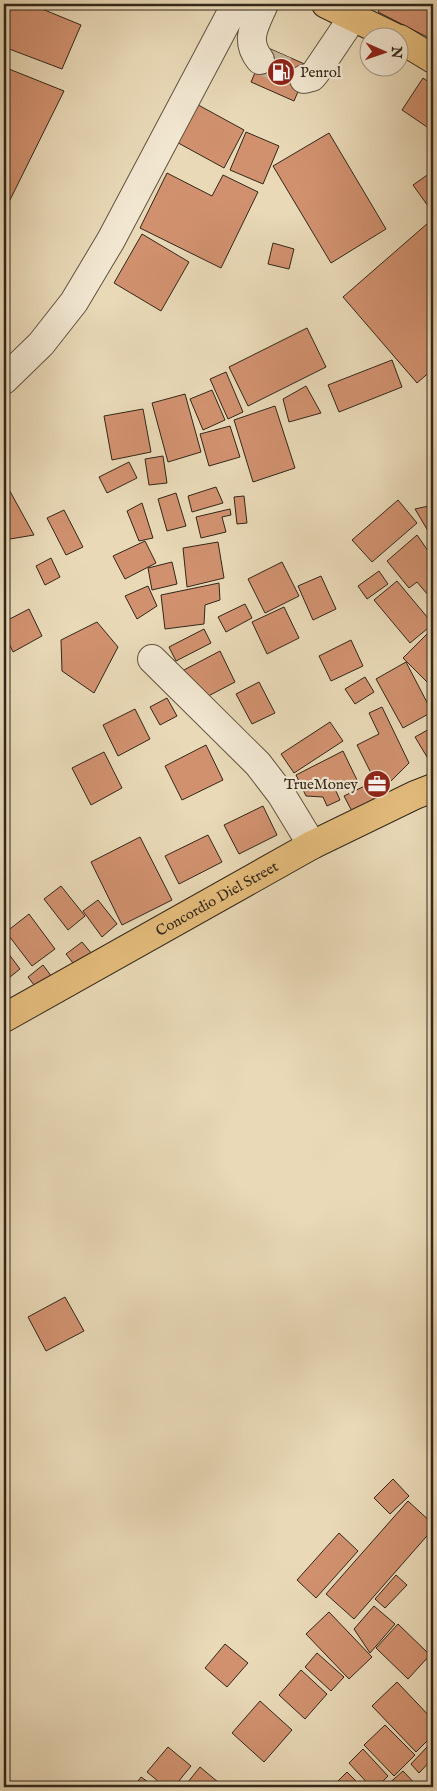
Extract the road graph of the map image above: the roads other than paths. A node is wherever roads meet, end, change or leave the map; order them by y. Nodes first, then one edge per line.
1 (236, 4) edge
2 (264, 4) edge
3 (326, 4) edge
4 (353, 17) junction
5 (377, 28) edge
6 (410, 45) edge
7 (433, 59) edge
8 (260, 60) dead end
9 (304, 79) dead end
10 (4, 380) edge
11 (152, 659) dead end
12 (433, 788) edge
13 (312, 844) junction
14 (4, 1018) edge

1 - 10 street
2 - 8 street
3 - 4 main road
4 - 5 main road
4 - 9 street
6 - 7 main road
11 - 13 street
12 - 13 main road, Concordio Diel Street
13 - 14 main road, Concordio Diel Street

